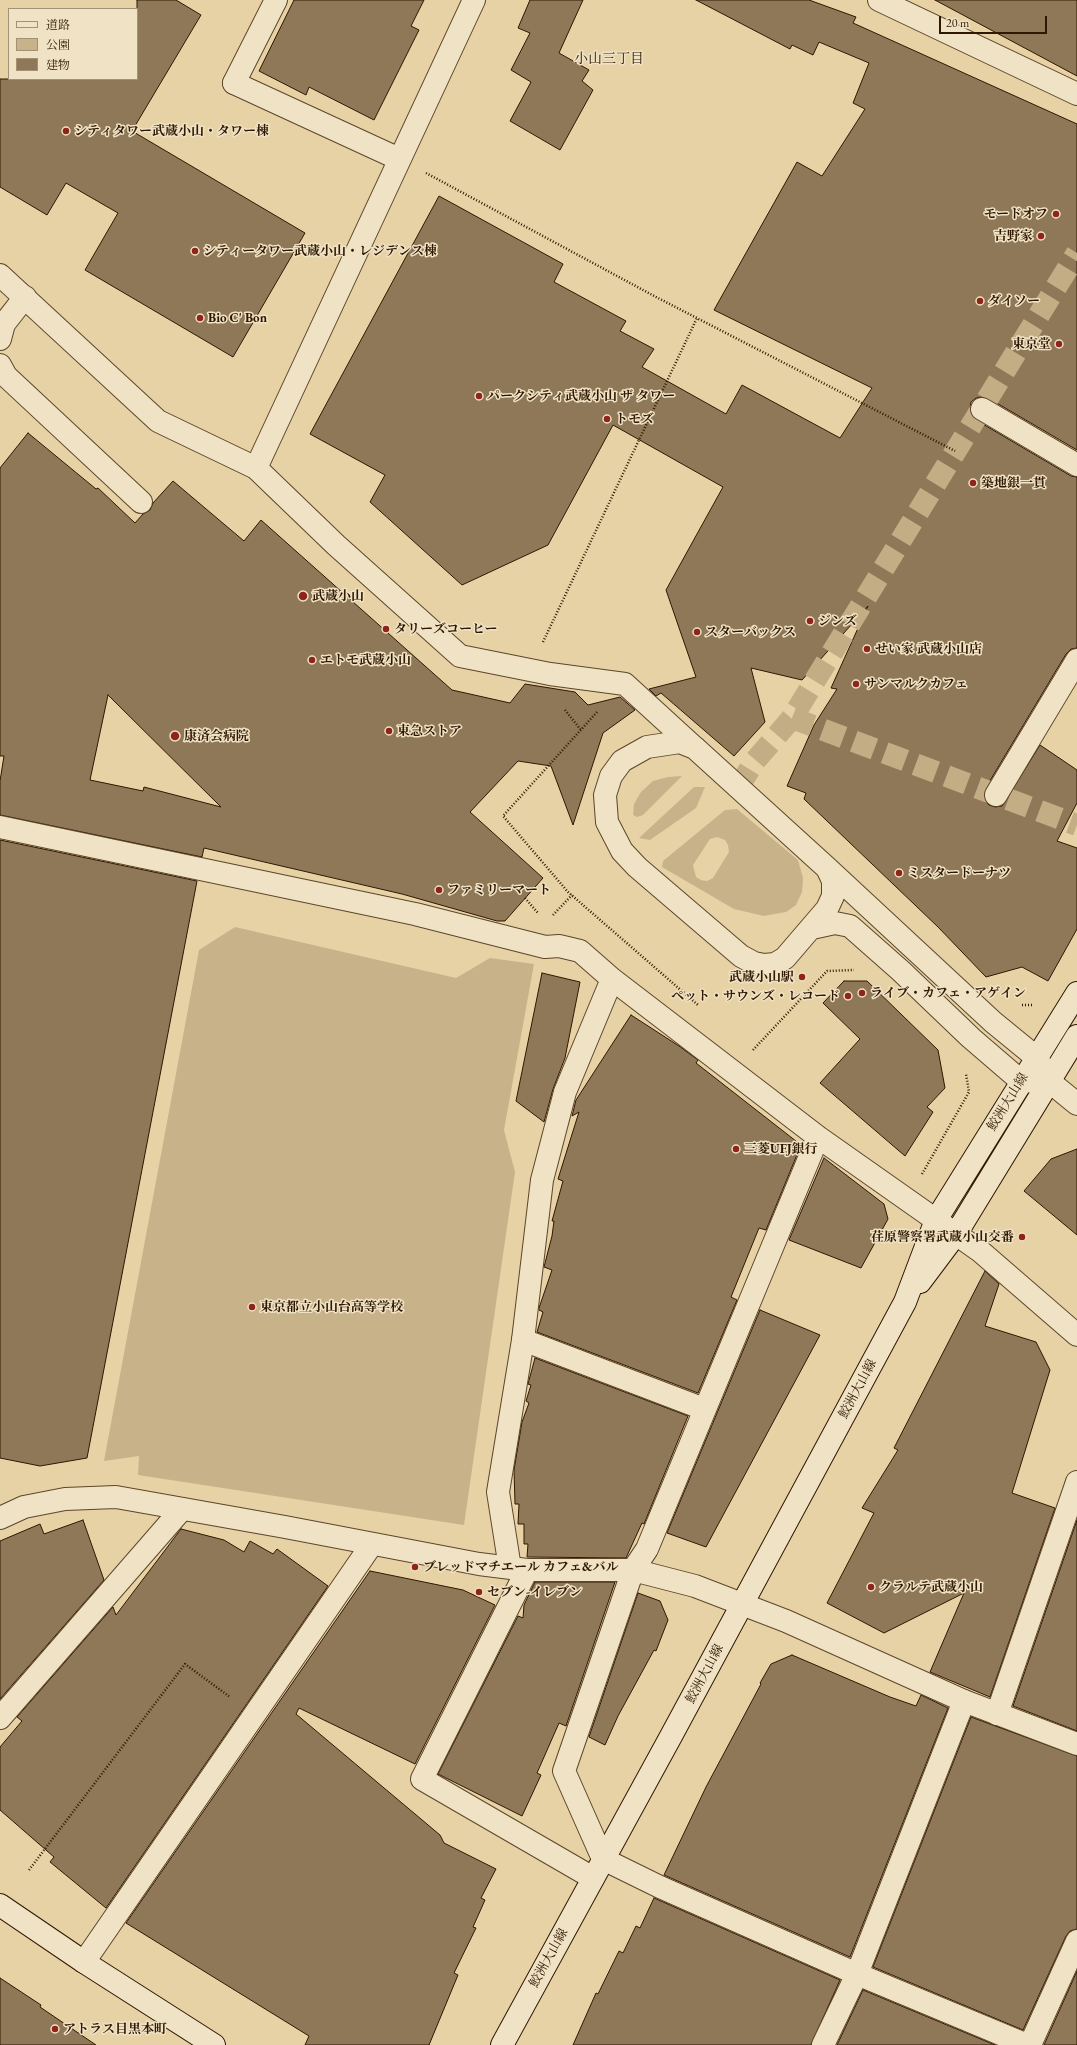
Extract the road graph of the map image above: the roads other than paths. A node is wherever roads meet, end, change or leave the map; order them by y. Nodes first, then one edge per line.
1 (276, 0) edge
2 (474, 0) edge
3 (880, 0) edge
4 (1077, 94) edge
5 (399, 159) junction
6 (0, 275) edge
7 (25, 297) junction
8 (0, 339) edge
9 (0, 364) edge
10 (982, 409) dead end
11 (1077, 465) edge
12 (256, 468) junction
13 (141, 502) dead end
14 (1077, 660) edge
15 (695, 748) junction
16 (996, 795) dead end
17 (0, 827) edge
18 (827, 868) junction
19 (812, 928) junction
20 (612, 979) junction
21 (1077, 993) edge
22 (1077, 1036) edge
23 (1036, 1058) junction
24 (1022, 1081) junction
25 (1050, 1082) junction
26 (1077, 1104) edge
27 (818, 1137) junction
28 (936, 1220) junction
29 (956, 1234) junction
30 (905, 1302) junction
31 (1077, 1335) edge
32 (523, 1340) junction
33 (704, 1409) junction
34 (1077, 1482) edge
35 (182, 1509) junction
36 (0, 1518) edge
37 (372, 1544) junction
38 (519, 1569) junction
39 (633, 1570) junction
40 (742, 1604) junction
41 (964, 1701) junction
42 (997, 1714) junction
43 (0, 1718) edge
44 (1077, 1744) edge
45 (598, 1868) junction
46 (0, 1905) edge
47 (1077, 1941) edge
48 (84, 1962) junction
49 (857, 1974) junction
50 (214, 2045) edge
51 (502, 2045) edge
52 (823, 2045) edge
53 (1029, 2045) edge

1 - 5 street
2 - 5 street
3 - 4 street
5 - 12 street
6 - 7 street
7 - 8 street
7 - 12 street
9 - 13 street
10 - 11 street
12 - 15 street
14 - 16 street
15 - 18 street
15 - 19 street
17 - 20 street
18 - 19 street
18 - 23 street
19 - 24 street
20 - 27 street
20 - 32 street
21 - 23 street, 鮫洲大山線
22 - 25 street, 鮫洲大山線
23 - 24 street, 鮫洲大山線
23 - 25 street
24 - 25 street
24 - 28 street, 鮫洲大山線
25 - 26 street
25 - 29 street, 鮫洲大山線
27 - 28 street
27 - 33 street
28 - 29 street
28 - 30 street, 鮫洲大山線
29 - 30 street, 鮫洲大山線
29 - 31 street
30 - 40 street, 鮫洲大山線
32 - 33 street
32 - 38 street
33 - 39 street
34 - 42 street
35 - 36 street
35 - 37 street
35 - 43 street
37 - 38 street
37 - 48 street
38 - 39 street
38 - 45 street
39 - 40 street
39 - 45 street
40 - 41 street
40 - 45 street, 鮫洲大山線
41 - 42 street
41 - 49 street
42 - 44 street
45 - 49 street
45 - 51 street, 鮫洲大山線
46 - 48 street
47 - 53 street
48 - 50 street
49 - 52 street
49 - 53 street

